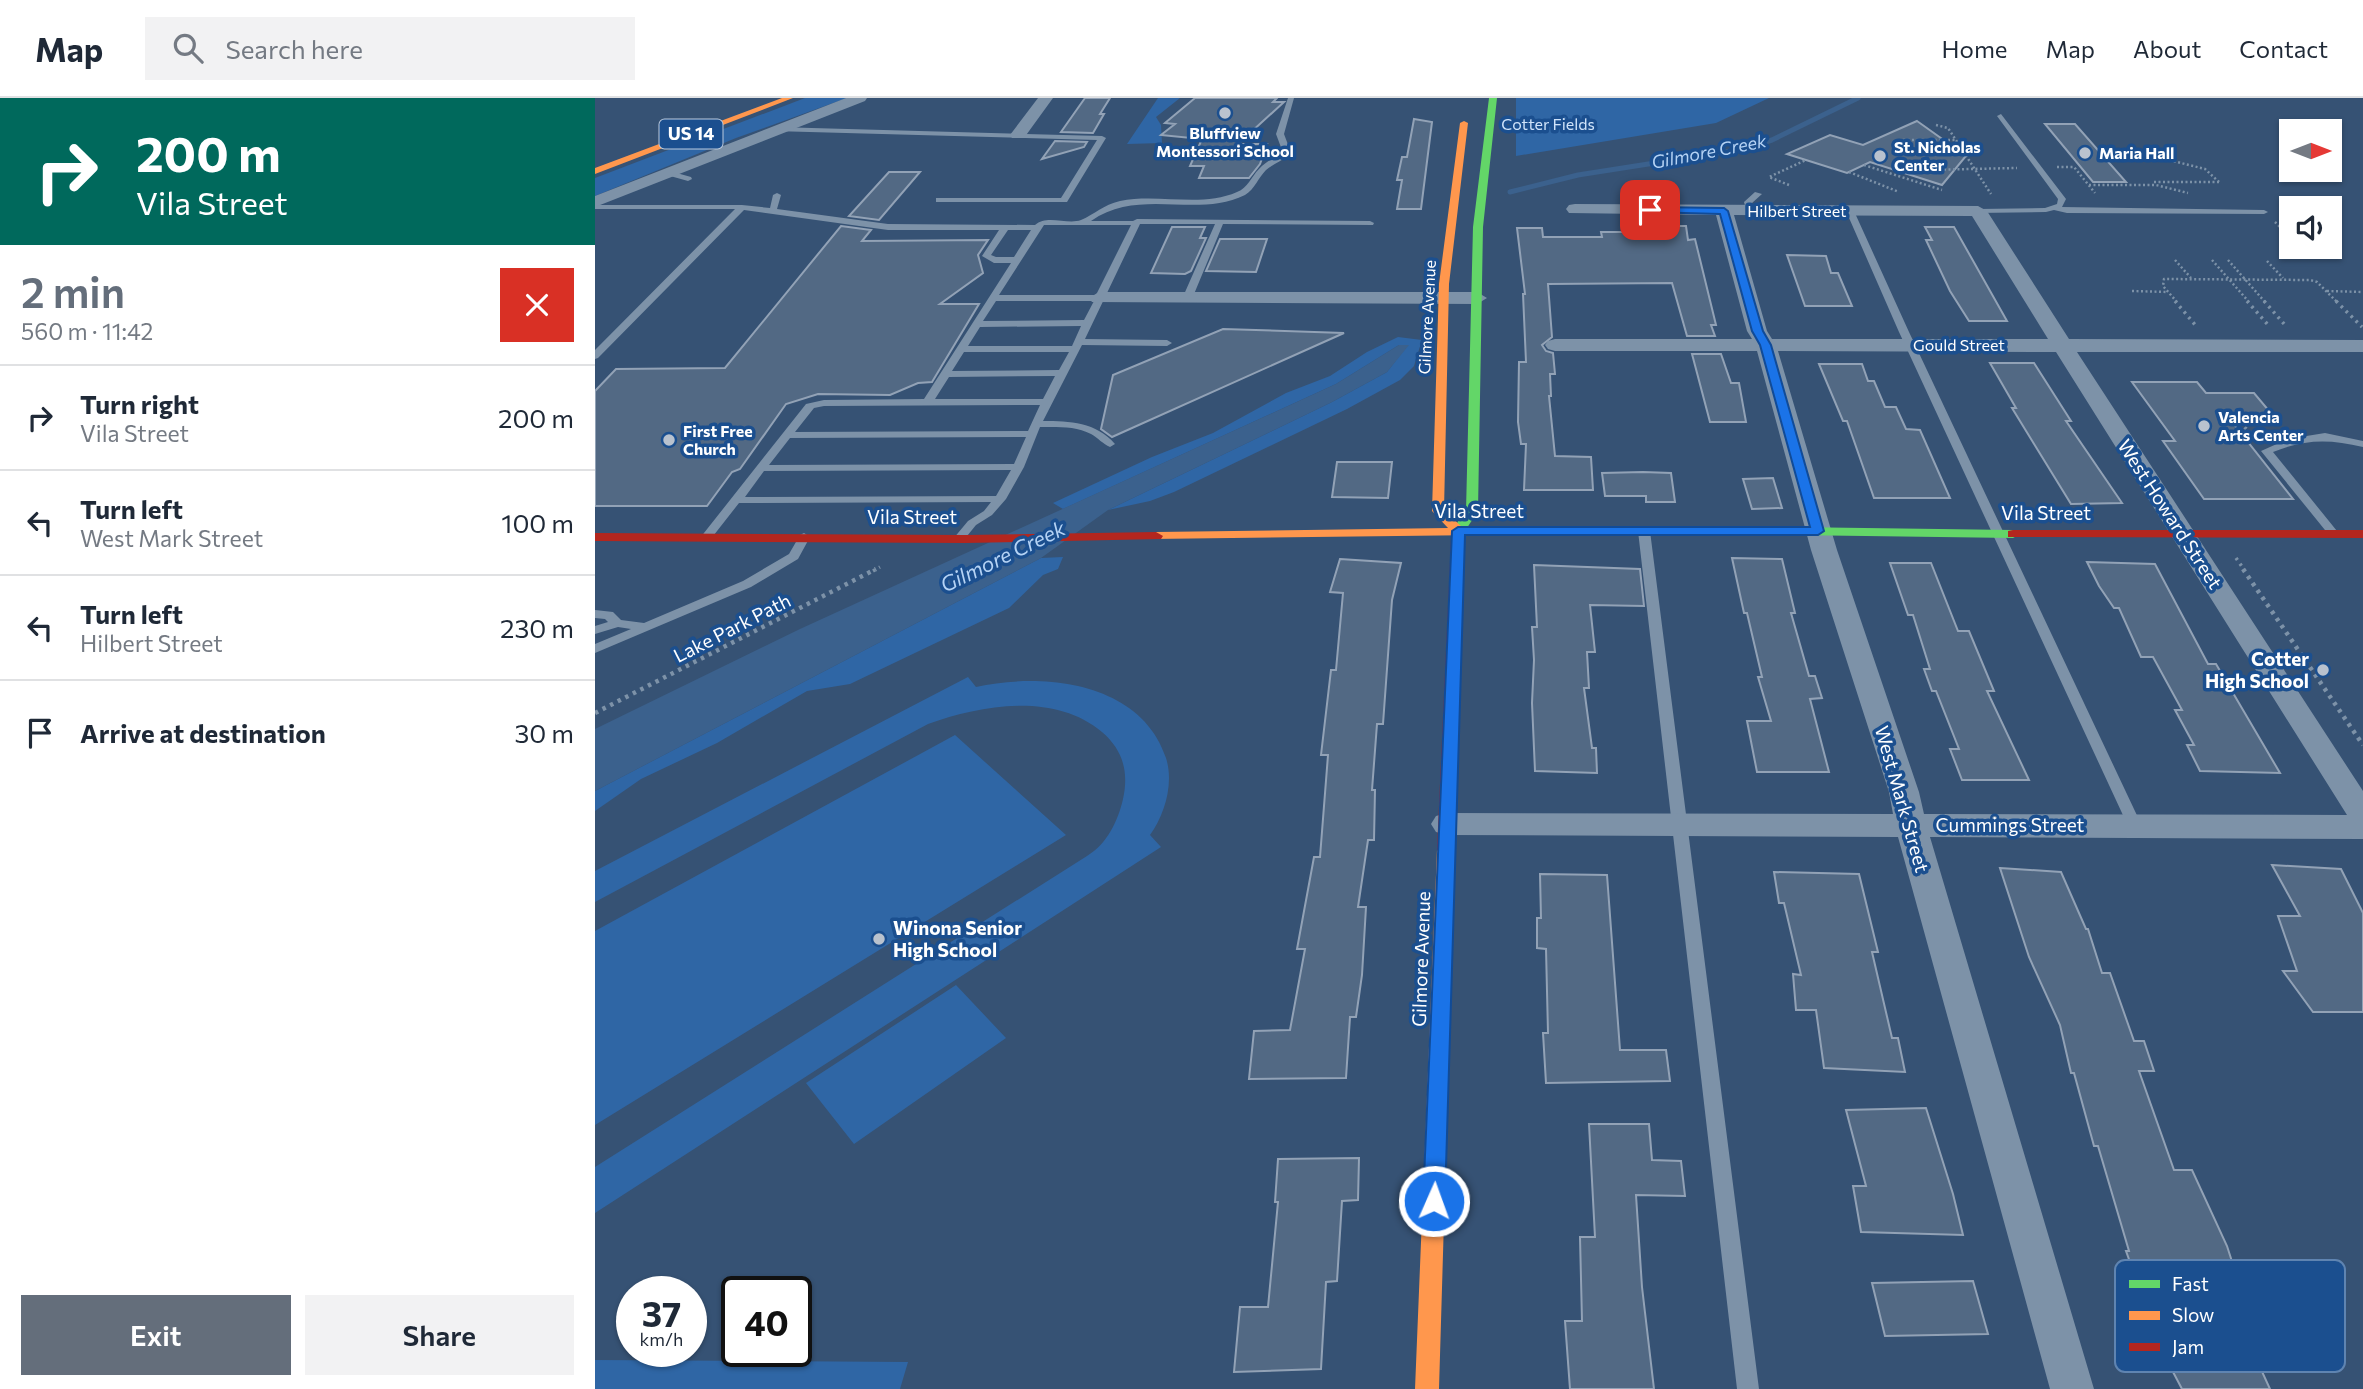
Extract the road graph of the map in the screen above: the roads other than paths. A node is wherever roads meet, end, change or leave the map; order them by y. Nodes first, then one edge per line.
1 (751, 98) edge
2 (789, 98) edge
3 (860, 98) edge
4 (1046, 98) edge
5 (1291, 98) edge
6 (1493, 98) edge
7 (1467, 107) dead end
8 (2001, 116) dead end
9 (776, 129) junction
10 (1017, 135) junction
11 (595, 156) edge
12 (595, 171) edge
13 (666, 172) junction
14 (688, 179) dead end
15 (1758, 194) dead end
16 (778, 195) dead end
17 (939, 200) dead end
18 (595, 205) edge
19 (742, 207) junction
20 (2056, 208) junction
21 (1575, 209) dead end
22 (1989, 210) junction
23 (773, 211) junction
24 (1737, 211) junction
25 (1850, 211) junction
26 (2264, 212) dead end
27 (1220, 222) junction
28 (1082, 223) junction
29 (1136, 223) junction
30 (1370, 223) dead end
31 (1005, 228) junction
32 (1037, 228) junction
33 (1017, 260) junction
34 (1444, 290) junction
35 (1102, 291) junction
36 (1190, 291) junction
37 (1477, 291) junction
38 (994, 298) junction
39 (1087, 323) junction
40 (978, 324) junction
41 (1167, 343) dead end
42 (1555, 345) dead end
43 (1766, 345) junction
44 (1910, 345) junction
45 (2063, 345) junction
46 (1077, 346) junction
47 (2363, 346) edge
48 (961, 349) junction
49 (595, 356) edge
50 (946, 373) junction
51 (1063, 373) junction
52 (928, 402) junction
53 (1046, 402) junction
54 (1034, 429) junction
55 (785, 435) junction
56 (1110, 444) dead end
57 (2363, 444) edge
58 (1019, 467) junction
59 (760, 468) junction
60 (1000, 499) junction
61 (735, 500) junction
62 (1458, 531) junction
63 (1644, 531) junction
64 (1818, 531) junction
65 (2333, 533) junction
66 (2000, 534) junction
67 (2183, 534) junction
68 (2363, 534) edge
69 (595, 537) edge
70 (804, 537) junction
71 (706, 538) junction
72 (962, 539) junction
73 (595, 614) edge
74 (617, 624) junction
75 (644, 628) junction
76 (595, 629) edge
77 (595, 649) edge
78 (2363, 816) edge
79 (1447, 824) junction
80 (1679, 824) junction
81 (1912, 825) junction
82 (2135, 826) junction
83 (2363, 827) edge
84 (1427, 1389) edge
85 (1748, 1389) edge
86 (2072, 1389) edge

1 - 11 main road, US 14
2 - 12 main road, US 14
3 - 9 street
4 - 10 street
5 - 28 lane
6 - 37 main road, Gilmore Avenue
7 - 34 main road, Gilmore Avenue
8 - 20 lane
9 - 10 lane
9 - 13 street
10 - 17 lane
13 - 14 lane
13 - 18 street
15 - 24 lane
16 - 23 lane
18 - 19 lane
19 - 23 lane
19 - 49 lane
20 - 22 lane
20 - 26 lane
21 - 24 street, Hilbert Street
22 - 25 street, Hilbert Street
22 - 45 street, West Howard Street
23 - 31 lane
24 - 25 street, Hilbert Street
24 - 43 street, West Mark Street
25 - 44 lane
27 - 29 lane
27 - 30 lane
27 - 36 lane
28 - 29 lane
28 - 32 lane
29 - 35 lane
31 - 32 lane
31 - 33 lane
32 - 33 lane
33 - 38 lane
34 - 36 street
34 - 37 street
34 - 62 main road, Gilmore Avenue
35 - 36 street
35 - 38 lane
35 - 39 lane
37 - 62 main road, Gilmore Avenue
38 - 40 lane
39 - 40 lane
39 - 46 lane
40 - 48 lane
41 - 46 lane
42 - 43 street, Gould Street
43 - 44 street, Gould Street
43 - 64 street, West Mark Street
44 - 45 street, Gould Street
44 - 66 lane
45 - 47 street, Gould Street
45 - 67 street, West Howard Street
46 - 48 lane
46 - 51 lane
48 - 50 lane
50 - 51 lane
50 - 52 lane
51 - 53 lane
52 - 53 lane
52 - 55 lane
53 - 54 lane
54 - 55 lane
54 - 56 lane
54 - 58 lane
55 - 59 lane
57 - 65 lane
58 - 59 lane
58 - 60 lane
59 - 61 lane
60 - 61 lane
60 - 72 lane
61 - 71 lane
62 - 63 main road, Vila Street
62 - 72 main road, Vila Street
62 - 79 main road, Gilmore Avenue
63 - 64 main road, Vila Street
63 - 80 lane
64 - 66 main road, Vila Street
64 - 81 street, West Mark Street
65 - 67 main road, Vila Street
65 - 68 main road, Vila Street
66 - 67 main road, Vila Street
66 - 82 lane
67 - 78 street, West Howard Street
69 - 71 main road, Vila Street
70 - 71 main road, Vila Street
70 - 72 main road, Vila Street
70 - 75 lane
73 - 74 lane
74 - 75 lane
74 - 76 lane
75 - 77 lane
79 - 80 street, Cummings Street
79 - 84 main road, Gilmore Avenue
80 - 81 street, Cummings Street
80 - 85 lane
81 - 82 street, Cummings Street
81 - 86 street, West Mark Street
82 - 83 street, Cummings Street

